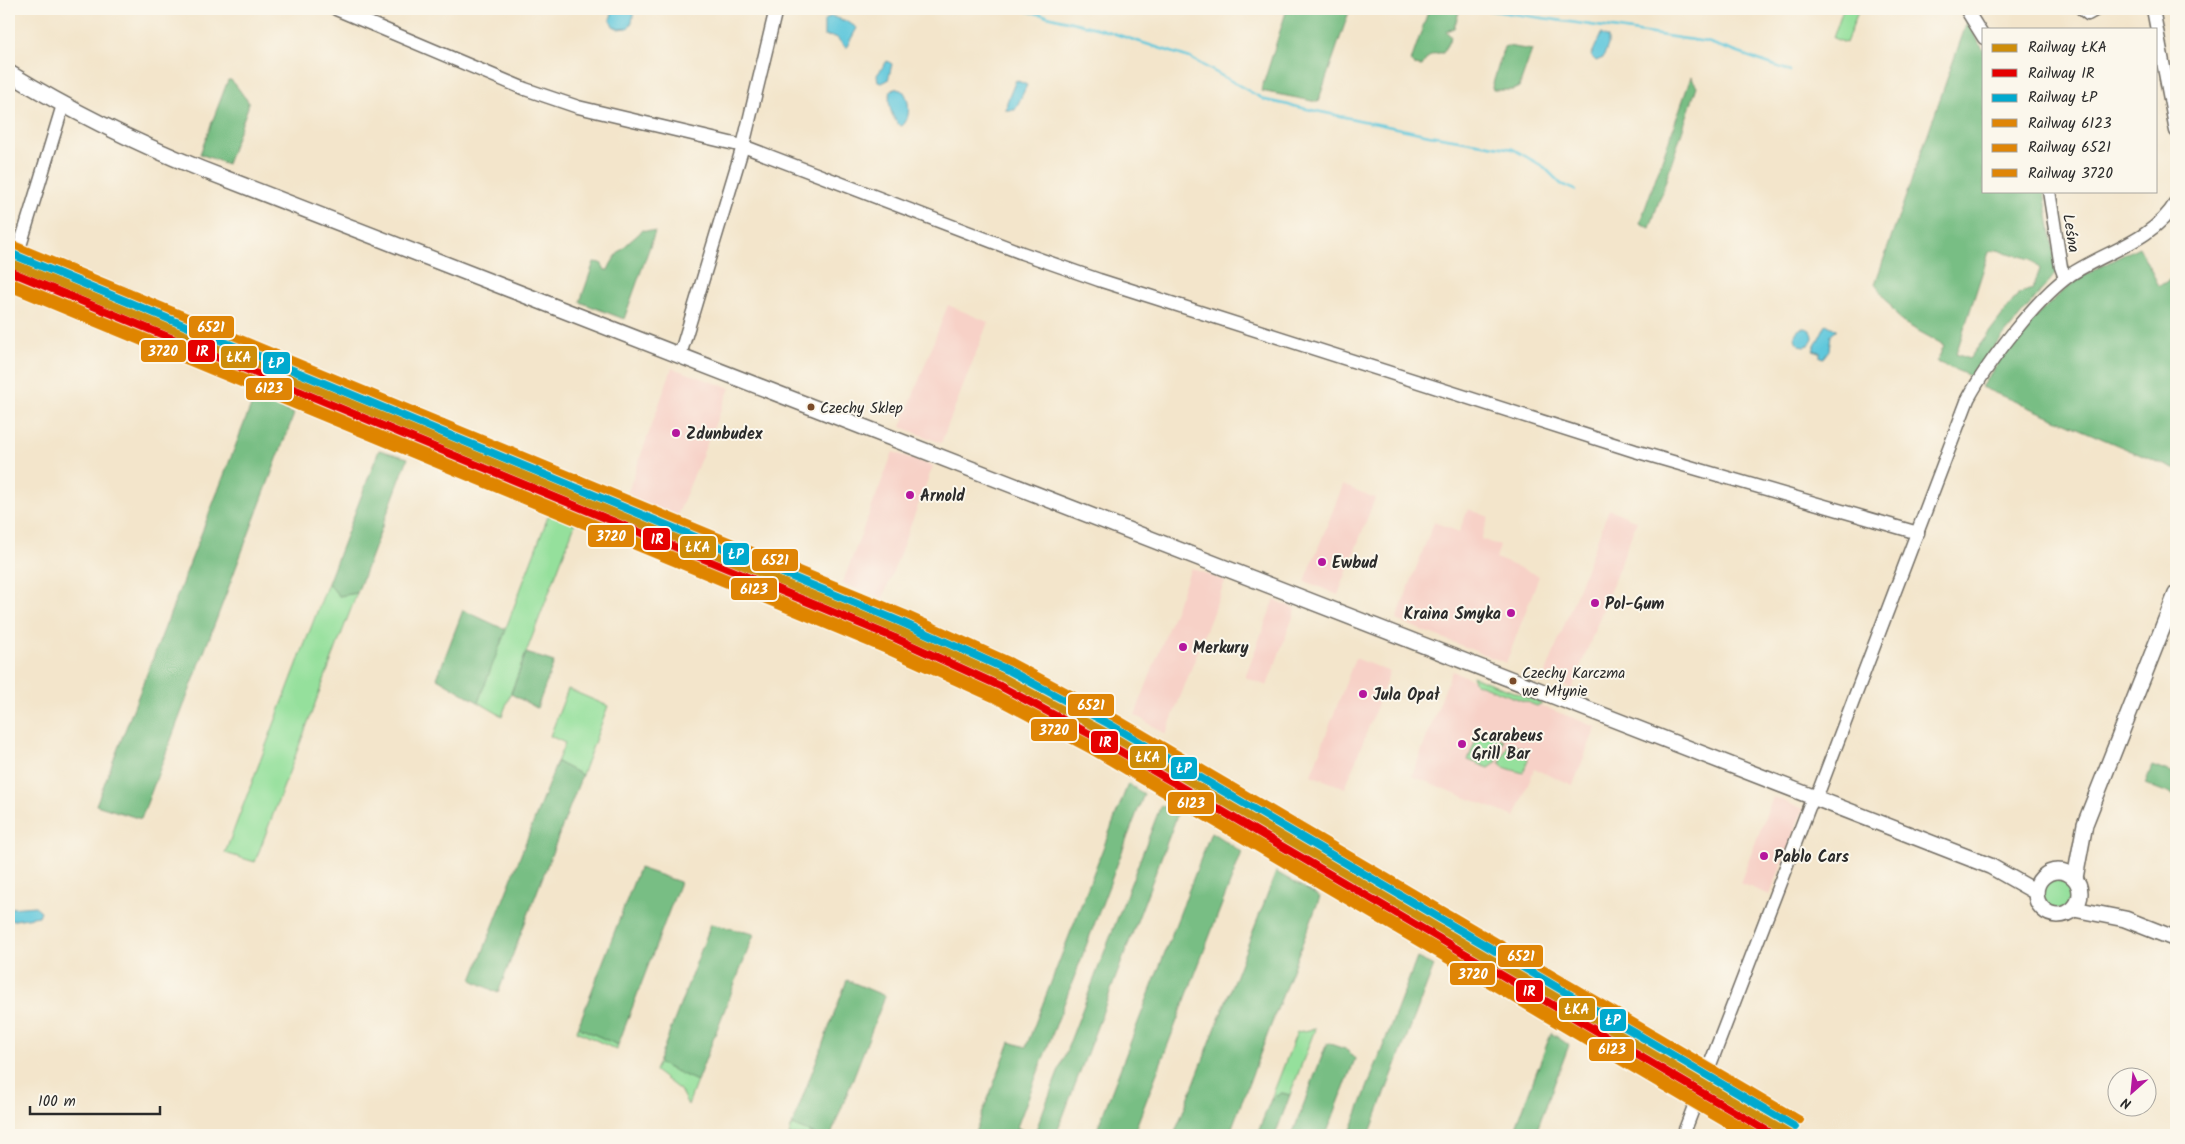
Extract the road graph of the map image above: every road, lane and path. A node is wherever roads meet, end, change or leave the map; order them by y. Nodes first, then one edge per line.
1 (336, 9) edge
2 (776, 9) edge
3 (1966, 9) edge
4 (2082, 9) edge
5 (2097, 9) edge
6 (2153, 9) edge
7 (2157, 28) edge
8 (1982, 35) edge
9 (2158, 36) edge
10 (9, 73) edge
11 (63, 105) junction
12 (2176, 131) edge
13 (744, 146) junction
14 (2049, 192) edge
15 (2176, 202) edge
16 (2066, 278) junction
17 (9, 282) edge
18 (680, 356) junction
19 (1918, 533) junction
20 (2176, 594) edge
21 (1815, 798) junction
22 (2086, 824) junction
23 (2044, 880) junction
24 (2078, 884) junction
25 (2074, 909) junction
26 (2124, 919) junction
27 (2176, 939) edge
28 (1683, 1135) edge

1 - 13 street
2 - 13 street
3 - 8 street
4 - 5 street
6 - 7 street
9 - 12 street
10 - 11 main road
11 - 17 street
11 - 18 main road
13 - 18 street
13 - 19 street
14 - 16 street, Leśna
15 - 16 street
16 - 19 street
18 - 21 main road
19 - 21 street
20 - 22 main road
21 - 23 main road
21 - 28 street
22 - 23 main road
22 - 24 main road
23 - 24 main road
23 - 25 main road
24 - 25 main road
24 - 26 main road
25 - 26 main road
26 - 27 main road

